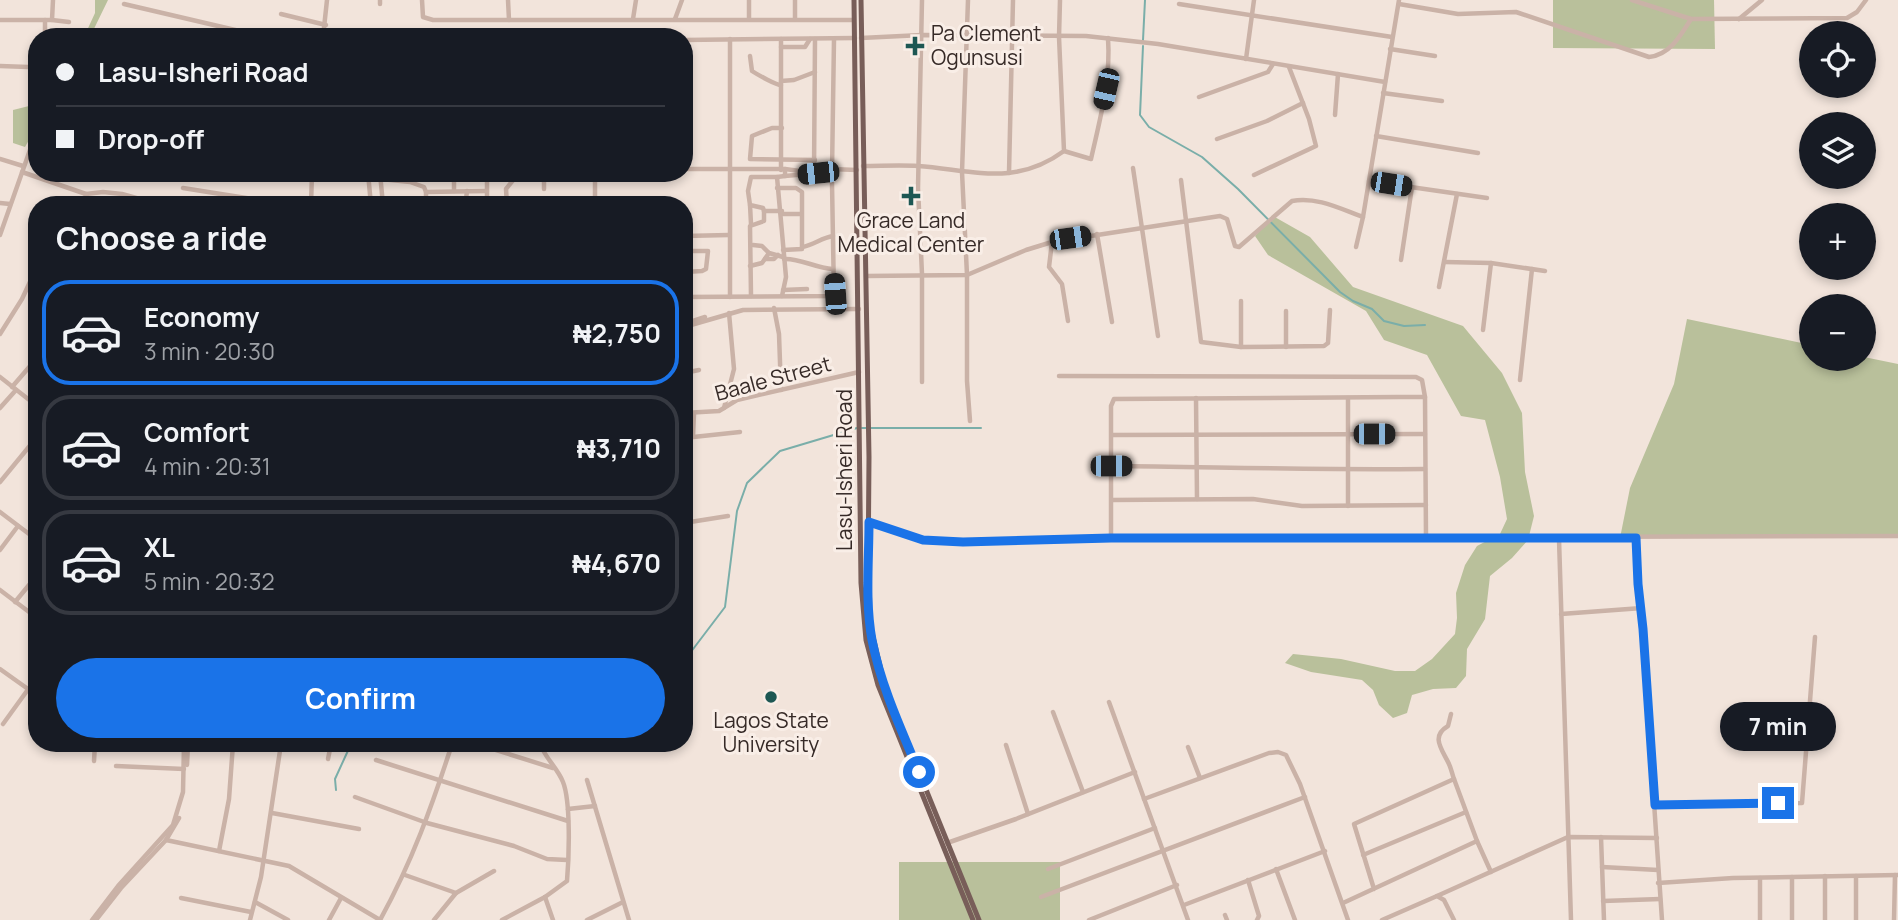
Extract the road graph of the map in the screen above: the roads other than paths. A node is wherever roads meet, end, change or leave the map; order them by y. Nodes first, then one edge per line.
1 (53, 0) edge
2 (327, 0) edge
3 (422, 0) edge
4 (508, 0) edge
5 (636, 0) edge
6 (682, 0) edge
7 (749, 0) edge
8 (795, 0) edge
9 (854, 0) edge
10 (861, 0) edge
11 (922, 0) edge
12 (968, 0) edge
13 (1013, 0) edge
14 (1060, 0) edge
15 (1254, 0) edge
16 (1632, 0) edge
17 (1762, 0) edge
18 (1866, 0) edge
19 (1399, 2) edge
20 (124, 4) dead end
21 (1179, 5) dead end
22 (281, 14) dead end
23 (1252, 14) junction
24 (634, 19) junction
25 (675, 19) junction
26 (749, 19) junction
27 (795, 19) junction
28 (1691, 19) junction
29 (1738, 19) junction
30 (0, 20) edge
31 (45, 20) junction
32 (52, 20) junction
33 (509, 20) junction
34 (855, 20) junction
35 (69, 22) dead end
36 (326, 25) junction
37 (45, 28) edge
38 (227, 28) edge
39 (325, 28) edge
40 (922, 35) junction
41 (967, 36) junction
42 (1014, 37) junction
43 (1059, 37) junction
44 (1392, 37) junction
45 (781, 38) junction
46 (858, 38) junction
47 (1108, 38) junction
48 (730, 39) junction
49 (813, 39) junction
50 (834, 39) junction
51 (693, 40) edge
52 (781, 47) junction
53 (1390, 49) junction
54 (750, 57) dead end
55 (1435, 57) dead end
56 (1246, 59) junction
57 (1273, 64) junction
58 (0, 66) edge
59 (1289, 66) junction
60 (28, 67) dead end
61 (815, 72) junction
62 (1338, 74) junction
63 (1385, 82) junction
64 (781, 83) junction
65 (859, 88) junction
66 (1383, 93) junction
67 (1199, 97) dead end
68 (1442, 101) dead end
69 (1303, 103) junction
70 (1335, 115) dead end
71 (782, 128) junction
72 (1376, 136) junction
73 (1217, 139) dead end
74 (1064, 151) junction
75 (28, 153) edge
76 (1478, 153) dead end
77 (0, 159) edge
78 (781, 160) junction
79 (815, 160) junction
80 (863, 166) junction
81 (919, 166) junction
82 (1133, 167) dead end
83 (22, 169) junction
84 (693, 169) edge
85 (783, 169) junction
86 (831, 169) junction
87 (857, 170) junction
88 (28, 171) edge
89 (728, 171) junction
90 (814, 172) junction
91 (962, 172) junction
92 (1009, 173) junction
93 (1254, 175) dead end
94 (785, 176) junction
95 (777, 177) junction
96 (1181, 180) dead end
97 (1369, 181) junction
98 (55, 182) edge
99 (408, 182) edge
100 (454, 182) edge
101 (487, 182) edge
102 (544, 182) edge
103 (832, 182) junction
104 (1412, 187) junction
105 (183, 188) dead end
106 (777, 188) junction
107 (544, 189) dead end
108 (454, 191) junction
109 (467, 191) junction
110 (487, 191) junction
111 (426, 192) junction
112 (86, 194) joint
113 (1457, 194) junction
114 (129, 196) edge
115 (233, 196) edge
116 (426, 196) edge
117 (466, 196) edge
118 (487, 196) edge
119 (1486, 198) dead end
120 (0, 203) edge
121 (10, 204) junction
122 (750, 205) junction
123 (764, 211) junction
124 (782, 213) junction
125 (800, 214) junction
126 (1363, 217) junction
127 (1186, 221) junction
128 (751, 225) junction
129 (1142, 228) junction
130 (0, 234) edge
131 (1097, 234) junction
132 (729, 235) junction
133 (693, 236) edge
134 (833, 236) junction
135 (1052, 242) junction
136 (753, 245) dead end
137 (802, 247) junction
138 (1356, 247) dead end
139 (693, 251) edge
140 (769, 253) junction
141 (782, 255) junction
142 (765, 259) junction
143 (1401, 260) dead end
144 (1445, 262) junction
145 (1492, 263) junction
146 (750, 266) junction
147 (834, 269) junction
148 (1532, 269) junction
149 (1545, 271) dead end
150 (693, 272) edge
151 (922, 274) junction
152 (967, 275) junction
153 (866, 276) junction
154 (28, 286) edge
155 (1439, 287) dead end
156 (807, 289) dead end
157 (783, 293) junction
158 (751, 296) junction
159 (693, 297) edge
160 (730, 298) junction
161 (1241, 301) dead end
162 (859, 307) junction
163 (774, 308) junction
164 (1330, 310) dead end
165 (1286, 311) dead end
166 (729, 313) junction
167 (1068, 321) dead end
168 (1112, 322) dead end
169 (693, 323) edge
170 (693, 323) edge
171 (1483, 330) dead end
172 (0, 334) edge
173 (1158, 336) dead end
174 (1241, 347) junction
175 (1286, 347) junction
176 (28, 370) edge
177 (699, 370) dead end
178 (693, 371) edge
179 (860, 372) junction
180 (1059, 376) dead end
181 (0, 377) edge
182 (1520, 380) dead end
183 (922, 382) dead end
184 (14, 388) junction
185 (781, 390) junction
186 (1196, 397) junction
187 (1425, 397) junction
188 (1348, 398) junction
189 (28, 399) edge
190 (0, 408) edge
191 (724, 409) junction
192 (694, 414) joint
193 (970, 421) dead end
194 (740, 432) dead end
195 (1348, 434) junction
196 (1425, 434) junction
197 (1112, 435) junction
198 (1196, 435) junction
199 (694, 436) joint
200 (28, 449) edge
201 (1111, 466) junction
202 (1196, 467) junction
203 (1425, 469) junction
204 (1348, 470) junction
205 (0, 482) edge
206 (1197, 499) junction
207 (1111, 500) junction
208 (1426, 505) junction
209 (1348, 506) junction
210 (0, 512) edge
211 (728, 516) dead end
212 (693, 522) edge
213 (869, 522) junction
214 (18, 526) junction
215 (28, 533) edge
216 (1898, 536) edge
217 (1111, 538) junction
218 (1636, 538) junction
219 (1426, 539) junction
220 (1559, 539) junction
221 (0, 550) edge
222 (28, 586) edge
223 (0, 590) edge
224 (15, 602) junction
225 (1642, 608) junction
226 (28, 611) edge
227 (1561, 614) junction
228 (1815, 637) dead end
229 (0, 669) edge
230 (28, 685) edge
231 (28, 692) edge
232 (1109, 702) dead end
233 (1053, 712) dead end
234 (1451, 715) dead end
235 (3, 724) dead end
236 (1006, 746) dead end
237 (1188, 747) dead end
238 (95, 752) edge
239 (185, 752) edge
240 (186, 752) edge
241 (232, 752) edge
242 (280, 752) edge
243 (329, 752) edge
244 (449, 752) edge
245 (502, 752) edge
246 (545, 752) edge
247 (328, 759) dead end
248 (376, 760) dead end
249 (94, 761) dead end
250 (116, 766) dead end
251 (553, 768) junction
252 (184, 769) junction
253 (1135, 772) junction
254 (1200, 778) junction
255 (587, 779) dead end
256 (1454, 779) junction
257 (440, 780) junction
258 (1083, 792) junction
259 (355, 797) dead end
260 (1305, 797) junction
261 (1144, 799) junction
262 (1655, 805) junction
263 (595, 806) junction
264 (568, 809) junction
265 (1466, 812) junction
266 (272, 813) junction
267 (1028, 814) junction
268 (568, 821) junction
269 (427, 823) junction
270 (1155, 828) junction
271 (359, 829) dead end
272 (1568, 837) junction
273 (1601, 837) junction
274 (1657, 838) junction
275 (166, 840) junction
276 (1476, 841) junction
277 (947, 843) junction
278 (219, 851) junction
279 (1164, 851) junction
280 (1325, 851) junction
281 (1363, 855) junction
282 (262, 859) junction
283 (567, 860) junction
284 (1602, 867) junction
285 (1048, 869) dead end
286 (1276, 869) junction
287 (1658, 870) junction
288 (494, 871) dead end
289 (1491, 872) junction
290 (405, 875) junction
291 (1896, 875) edge
292 (1825, 876) junction
293 (1856, 876) junction
294 (1792, 877) junction
295 (1760, 878) junction
296 (1248, 880) junction
297 (1658, 883) junction
298 (1177, 885) junction
299 (1374, 889) junction
300 (456, 893) junction
301 (1437, 896) junction
302 (545, 897) junction
303 (1041, 897) dead end
304 (181, 898) dead end
305 (341, 898) junction
306 (1660, 900) junction
307 (1603, 901) junction
308 (255, 902) junction
309 (623, 902) junction
310 (1343, 904) junction
311 (1184, 905) junction
312 (251, 912) junction
313 (513, 913) junction
314 (94, 920) edge
315 (250, 920) edge
316 (288, 920) edge
317 (329, 920) edge
318 (380, 920) edge
319 (434, 920) edge
320 (502, 920) edge
321 (515, 920) edge
322 (553, 920) edge
323 (587, 920) edge
324 (629, 920) edge
325 (973, 920) edge
326 (979, 920) edge
327 (1089, 920) edge
328 (1188, 920) edge
329 (1257, 920) edge
330 (1295, 920) edge
331 (1348, 920) edge
332 (1382, 920) edge
333 (1454, 920) edge
334 (1571, 920) edge
335 (1604, 920) edge
336 (1662, 920) edge
337 (1760, 920) edge
338 (1792, 920) edge
339 (1825, 920) edge
340 (1856, 920) edge
341 (1894, 920) edge

1 - 32 street
2 - 36 street
3 - 33 street
4 - 33 street
5 - 24 street
6 - 25 street
7 - 26 street
8 - 27 street
9 - 34 main road, Lasu-Isheri Road
10 - 46 main road, Lasu-Isheri Road
11 - 40 street
12 - 41 street
13 - 42 street
14 - 43 street
15 - 23 street
16 - 28 street
17 - 29 street
18 - 29 street
19 - 28 street
19 - 44 street
20 - 38 street
21 - 23 street
22 - 36 street
23 - 44 street
23 - 56 street
24 - 25 street
24 - 33 street
25 - 26 street
26 - 27 street
27 - 34 street
28 - 29 street
30 - 31 street
31 - 32 street
31 - 37 street
32 - 35 street
34 - 46 main road, Lasu-Isheri Road
36 - 39 street
40 - 41 street
40 - 46 street
40 - 81 street
41 - 42 street
41 - 91 street
42 - 43 street
42 - 92 street
43 - 47 street
43 - 74 street
44 - 53 street
45 - 48 street
45 - 49 street
45 - 52 street
46 - 50 street
46 - 65 main road, Lasu-Isheri Road
47 - 56 street
47 - 74 street
48 - 51 street
48 - 89 street
49 - 50 street
49 - 52 street
49 - 61 street
50 - 86 street
52 - 64 street
53 - 55 street
53 - 63 street
54 - 64 street
56 - 57 street
57 - 59 street
57 - 67 street
58 - 60 street
59 - 62 street
59 - 69 street
61 - 64 street
61 - 79 street
62 - 63 street
62 - 70 street
63 - 66 street
64 - 71 street
65 - 80 main road, Lasu-Isheri Road
65 - 87 main road, Lasu-Isheri Road
66 - 68 street
66 - 72 street
69 - 73 street
69 - 93 street
71 - 78 street
71 - 78 street
72 - 76 street
72 - 97 street
74 - 92 street
75 - 83 street
77 - 83 street
78 - 79 street
78 - 85 street
79 - 90 street
80 - 81 street
80 - 153 main road, Lasu-Isheri Road
81 - 91 street
81 - 151 street
82 - 129 street
83 - 88 street
83 - 121 street
84 - 89 street
85 - 89 street
85 - 90 street
85 - 94 street
86 - 87 street
86 - 90 street
86 - 103 street
87 - 162 main road, Lasu-Isheri Road
89 - 132 street
91 - 92 street
91 - 152 street
94 - 95 street
94 - 103 street
95 - 106 street
95 - 122 street
96 - 127 street
97 - 104 street
97 - 126 street
98 - 112 street
99 - 111 street
100 - 108 street
101 - 110 street
102 - 107 street
103 - 134 street
104 - 113 street
104 - 143 street
105 - 115 street
106 - 124 street
106 - 125 street
108 - 109 street
108 - 111 street
109 - 110 street
109 - 117 street
110 - 118 street
111 - 116 street
112 - 114 street
113 - 119 street
113 - 144 street
120 - 121 street
121 - 130 street
122 - 123 street
122 - 128 street
123 - 124 street
123 - 128 street
124 - 125 street
124 - 141 street
125 - 137 street
126 - 127 street
126 - 138 street
127 - 129 street
127 - 174 street
128 - 146 street
129 - 131 street
129 - 173 street
131 - 135 street
131 - 168 street
132 - 133 street
132 - 160 street
134 - 137 street
134 - 147 street
135 - 152 street
135 - 167 street
136 - 140 street
137 - 141 street
139 - 150 street
140 - 141 street
140 - 142 street
141 - 142 street
141 - 147 street
141 - 157 street
142 - 146 street
144 - 145 street
144 - 155 street
145 - 148 street
145 - 171 street
146 - 158 street
147 - 157 street
148 - 149 street
148 - 182 street
151 - 152 street
151 - 153 street
151 - 183 street
152 - 193 street
153 - 213 main road, Lasu-Isheri Road
154 - 172 street
156 - 157 street
157 - 158 street
158 - 160 street
159 - 160 street
161 - 174 street
162 - 163 street
162 - 169 street
162 - 179 main road, Lasu-Isheri Road
163 - 166 street
163 - 185 street
164 - 175 street
165 - 175 street
166 - 170 street
166 - 191 street
174 - 175 street
176 - 184 street
177 - 178 street
179 - 185 street, Baale Street
179 - 325 main road, Lasu-Isheri Road
180 - 187 street
181 - 184 street
184 - 189 street
184 - 190 street
185 - 191 street, Baale Street
186 - 188 street
186 - 197 street
186 - 198 street
187 - 188 street
187 - 196 street
188 - 195 street
191 - 192 street, Baale Street
192 - 199 street
194 - 199 street
195 - 196 street
195 - 198 street
195 - 204 street
196 - 203 street
197 - 198 street
197 - 201 street
198 - 202 street
200 - 205 street
201 - 202 street
201 - 207 street
202 - 204 street
202 - 206 street
203 - 204 street
203 - 208 street
204 - 209 street
206 - 207 street
206 - 209 street
207 - 217 street
208 - 209 street
208 - 219 street
210 - 214 street
211 - 212 street
213 - 217 street
213 - 277 main road, Lasu-Isheri Road
214 - 215 street
214 - 221 street
216 - 218 street
217 - 219 street
218 - 220 street
218 - 225 street
219 - 220 street
220 - 227 street
222 - 224 street
223 - 224 street
224 - 226 street
225 - 227 street
225 - 262 street
227 - 272 street
228 - 262 street
229 - 230 street
231 - 235 street
232 - 253 street
233 - 258 street
234 - 256 street
236 - 267 street
237 - 254 street
238 - 249 street
239 - 252 street
240 - 275 street
241 - 278 street
242 - 266 street
243 - 247 street
244 - 257 street
245 - 251 street
246 - 251 street
248 - 257 street
250 - 252 street
251 - 264 street
252 - 314 street
253 - 258 street
253 - 261 street
254 - 260 street
254 - 261 street
255 - 263 street
256 - 265 street
256 - 281 street
257 - 268 street
257 - 269 street
258 - 267 street
259 - 269 street
260 - 279 street
260 - 280 street
261 - 270 street
262 - 274 street
263 - 264 street
263 - 309 street
264 - 268 street
265 - 276 street
265 - 281 street
266 - 271 street
266 - 282 street
267 - 277 street
268 - 283 street
269 - 283 street
269 - 290 street
270 - 279 street
270 - 285 street
272 - 273 street
272 - 289 street
272 - 334 street
273 - 274 street
273 - 284 street
274 - 287 street
275 - 278 street
275 - 314 street
276 - 289 street
276 - 299 street
277 - 326 main road, Lasu-Isheri Road
278 - 282 street
279 - 298 street
279 - 303 street
280 - 286 street
280 - 310 street
281 - 299 street
282 - 305 street
282 - 308 street
283 - 302 street
284 - 287 street
284 - 307 street
286 - 296 street
286 - 330 street
287 - 297 street
288 - 300 street
289 - 301 street
290 - 300 street
290 - 318 street
291 - 293 street
291 - 341 street
292 - 293 street
292 - 294 street
292 - 339 street
293 - 340 street
294 - 295 street
294 - 338 street
295 - 297 street
295 - 337 street
296 - 311 street
296 - 329 street
297 - 306 street
298 - 311 street
298 - 327 street
299 - 310 street
300 - 319 street
301 - 332 street
301 - 333 street
302 - 313 street
302 - 322 street
304 - 312 street
305 - 317 street
305 - 318 street
306 - 307 street
306 - 336 street
307 - 335 street
308 - 312 street
308 - 316 street
309 - 323 street
309 - 324 street
310 - 331 street
311 - 328 street
312 - 315 street
313 - 320 street
313 - 321 street

